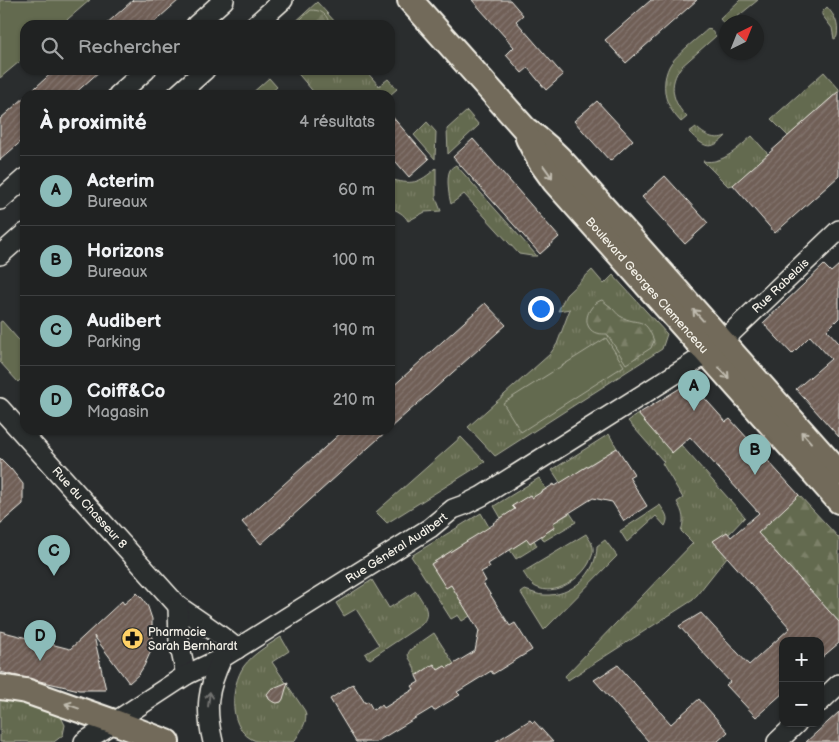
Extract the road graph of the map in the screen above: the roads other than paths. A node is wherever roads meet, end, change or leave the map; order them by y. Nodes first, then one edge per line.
1 (224, 0) edge
2 (410, 1) edge
3 (273, 3) edge
4 (202, 20) edge
5 (259, 20) edge
6 (140, 75) edge
7 (199, 75) edge
8 (124, 90) edge
9 (183, 90) edge
10 (20, 182) edge
11 (0, 200) edge
12 (839, 230) edge
13 (20, 237) edge
14 (0, 255) edge
15 (714, 347) junction
16 (0, 408) edge
17 (20, 430) edge
18 (24, 435) edge
19 (839, 473) edge
20 (839, 501) edge
21 (178, 606) junction
22 (230, 653) junction
23 (186, 675) junction
24 (839, 684) edge
25 (0, 688) edge
26 (824, 698) edge
27 (114, 722) junction
28 (793, 727) edge
29 (84, 742) edge
30 (167, 742) edge
31 (213, 742) edge
32 (777, 742) edge

1 - 4 street
2 - 15 main road, Boulevard Georges Clemenceau
3 - 5 street
6 - 8 street
7 - 9 street
10 - 11 street
12 - 15 street, Rue Rabelais
13 - 14 street
19 -> 15 main road, Boulevard Georges Clemenceau
15 -> 20 main road, Boulevard Georges Clemenceau
15 - 22 street, Rue Général Audibert
16 - 17 street, Rue du Chasseur 8
18 - 21 street, Rue du Chasseur 8
21 - 22 street, Rue du Chasseur 8
21 - 23 street
22 - 23 street, Rue Général Audibert
31 -> 22 street
23 - 27 street, Rue Général Audibert
24 - 26 street
27 -> 25 main road
27 - 29 street, Rue Général Audibert
27 - 30 main road
28 - 32 street

